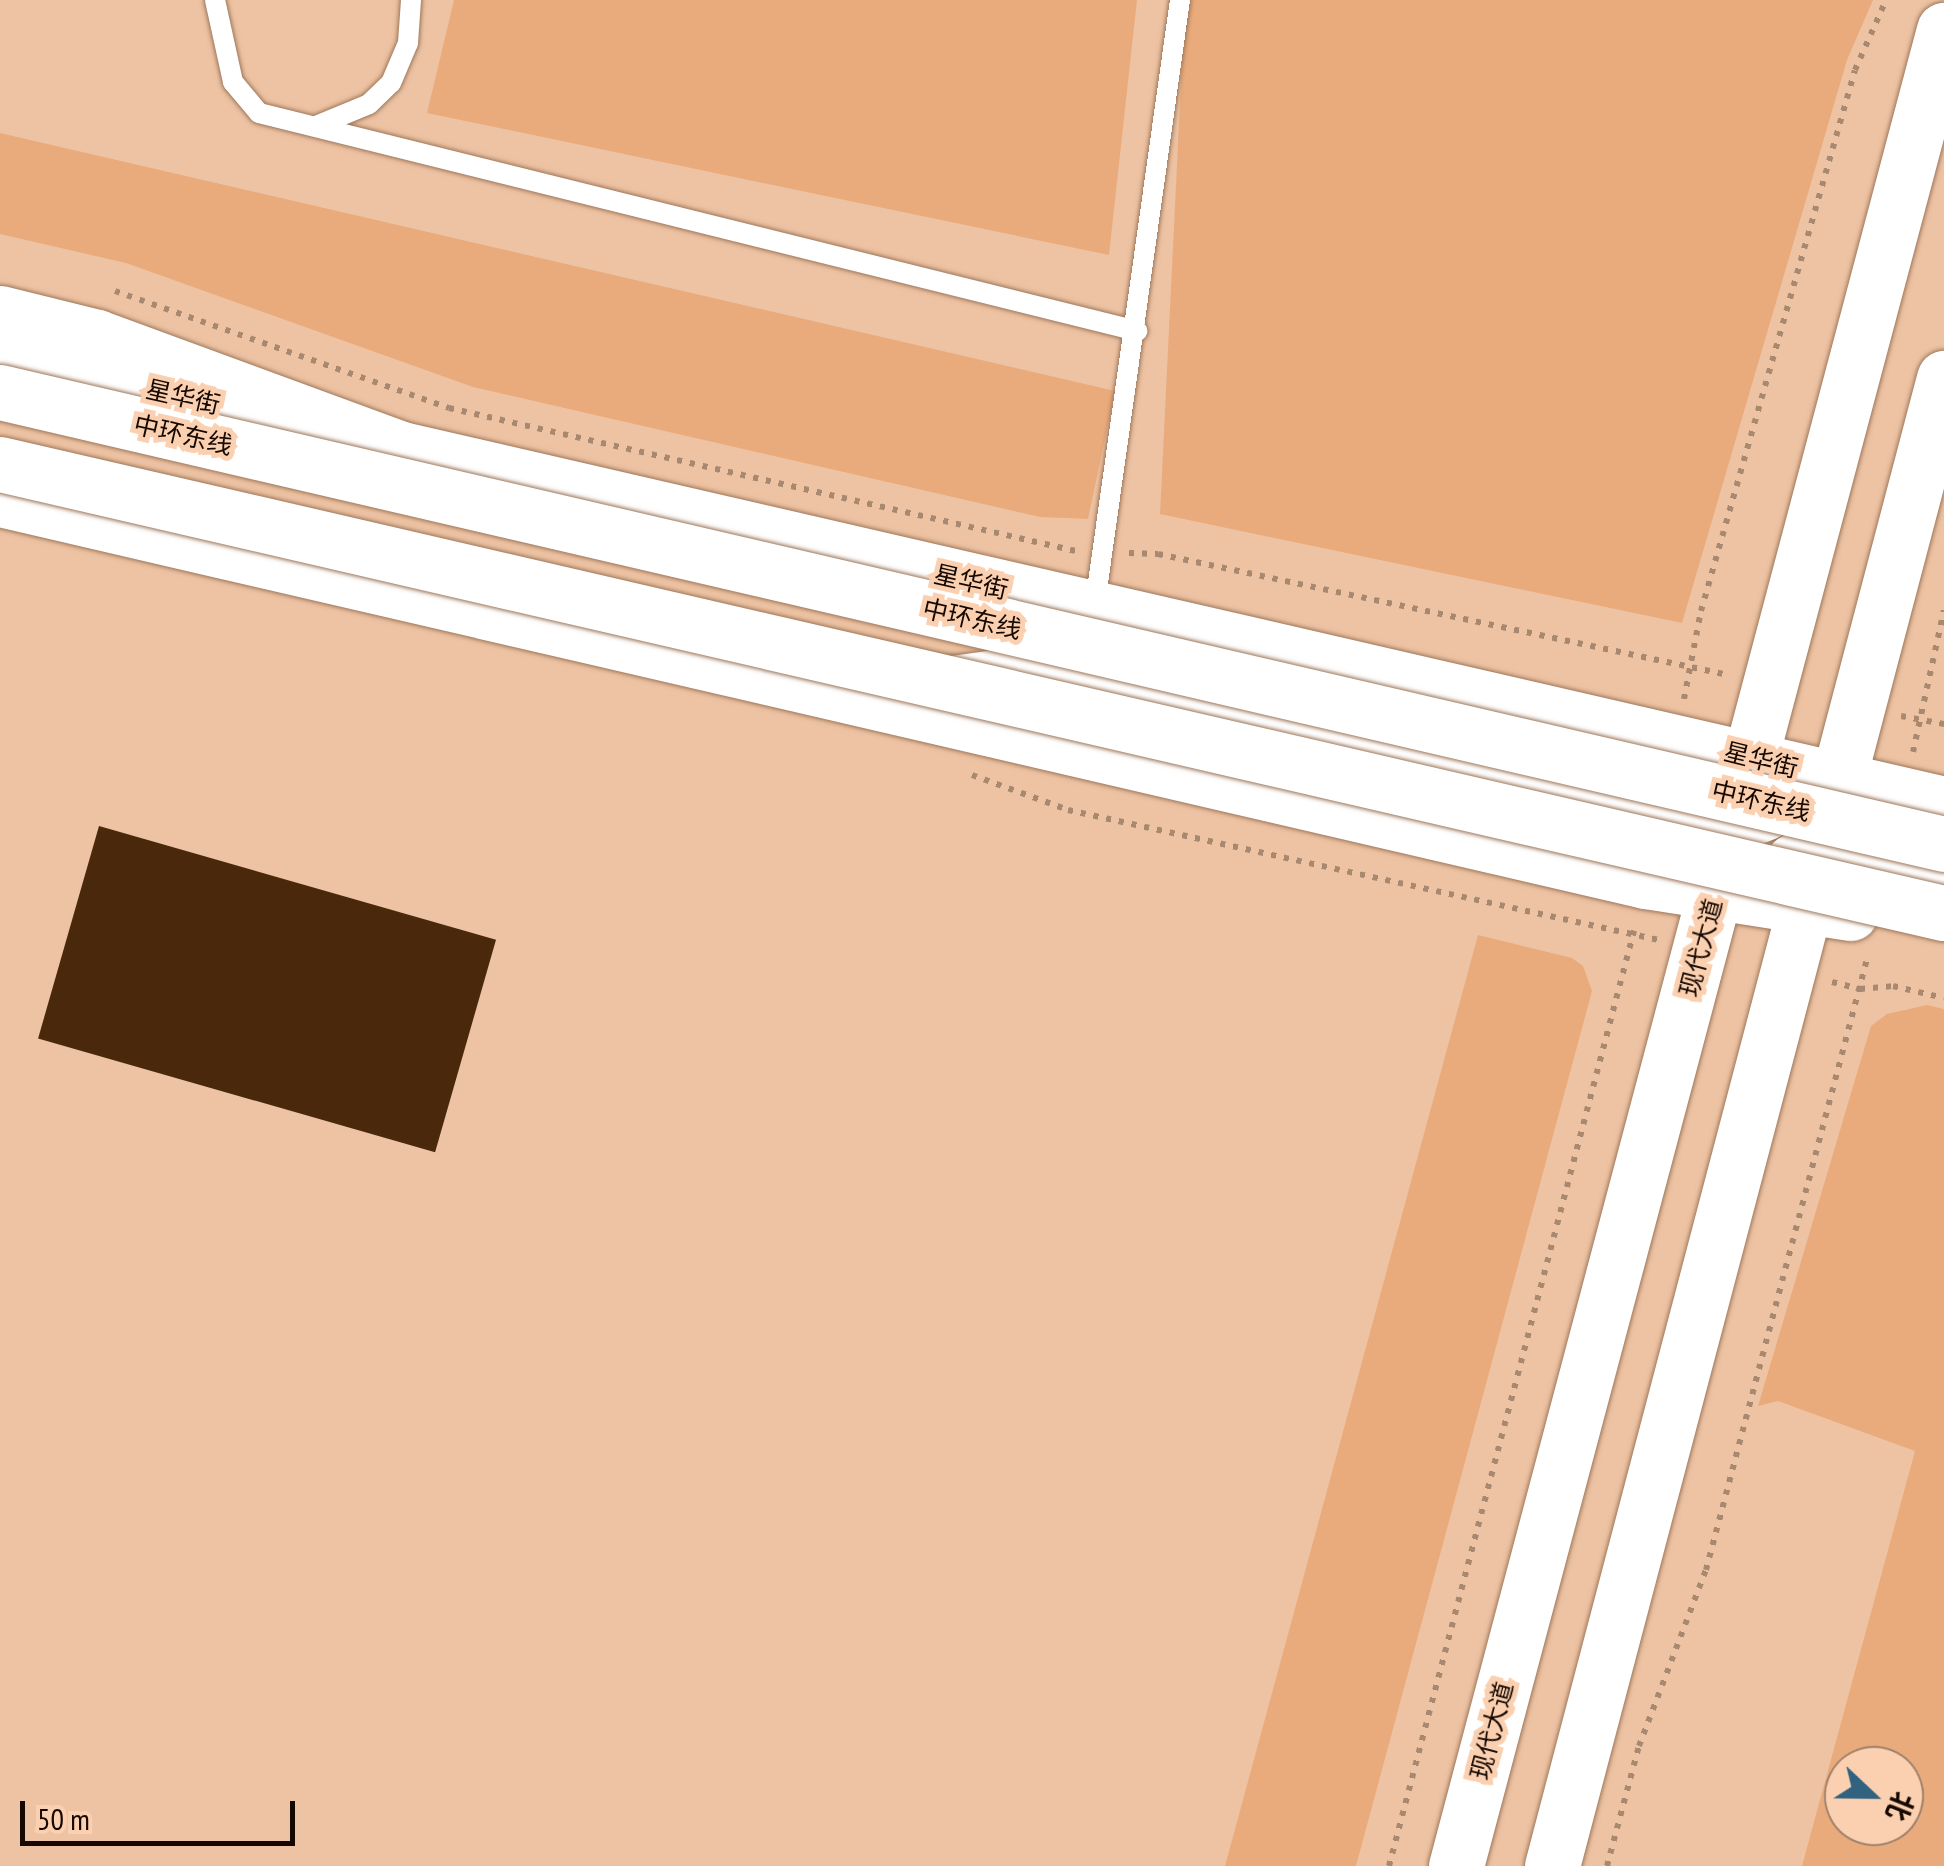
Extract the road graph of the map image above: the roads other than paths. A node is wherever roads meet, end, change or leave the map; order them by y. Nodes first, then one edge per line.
1 (216, 0) edge
2 (411, 0) edge
3 (1180, 0) edge
4 (1944, 30) edge
5 (314, 127) junction
6 (0, 313) edge
7 (1138, 332) junction
8 (0, 354) edge
9 (1944, 378) edge
10 (0, 392) edge
11 (401, 449) junction
12 (0, 464) edge
13 (0, 499) edge
14 (1094, 611) junction
15 (856, 698) junction
16 (1754, 758) junction
17 (1512, 780) junction
18 (1842, 780) junction
19 (1926, 799) edge
20 (1327, 806) junction
21 (1734, 825) junction
22 (1944, 844) edge
23 (1824, 846) junction
24 (1944, 872) edge
25 (1714, 896) junction
26 (1808, 906) junction
27 (1944, 913) edge
28 (1944, 932) edge
29 (1456, 1866) edge
30 (1552, 1866) edge

1 - 5 lane
2 - 5 lane
3 - 7 lane
4 - 16 main road, 现代大道
5 - 7 lane
6 - 11 main road
7 - 14 lane
8 - 11 main road, 星华街
9 - 18 main road
10 - 22 main road, 中环东线, bridge
11 - 14 main road, 星华街
12 - 27 main road, bridge
13 - 15 main road
14 - 16 main road, 星华街
15 - 17 main road
15 - 20 main road
16 - 18 main road, 星华街
16 - 21 main road, 现代大道
17 - 20 main road
17 - 21 main road
18 - 19 main road, 星华街
18 - 21 main road
18 - 23 main road
20 - 25 main road
21 - 25 main road, 现代大道
23 - 24 main road
23 - 25 main road
23 - 26 main road
25 - 26 main road
25 - 29 main road, 现代大道
26 - 28 main road
26 - 30 main road

